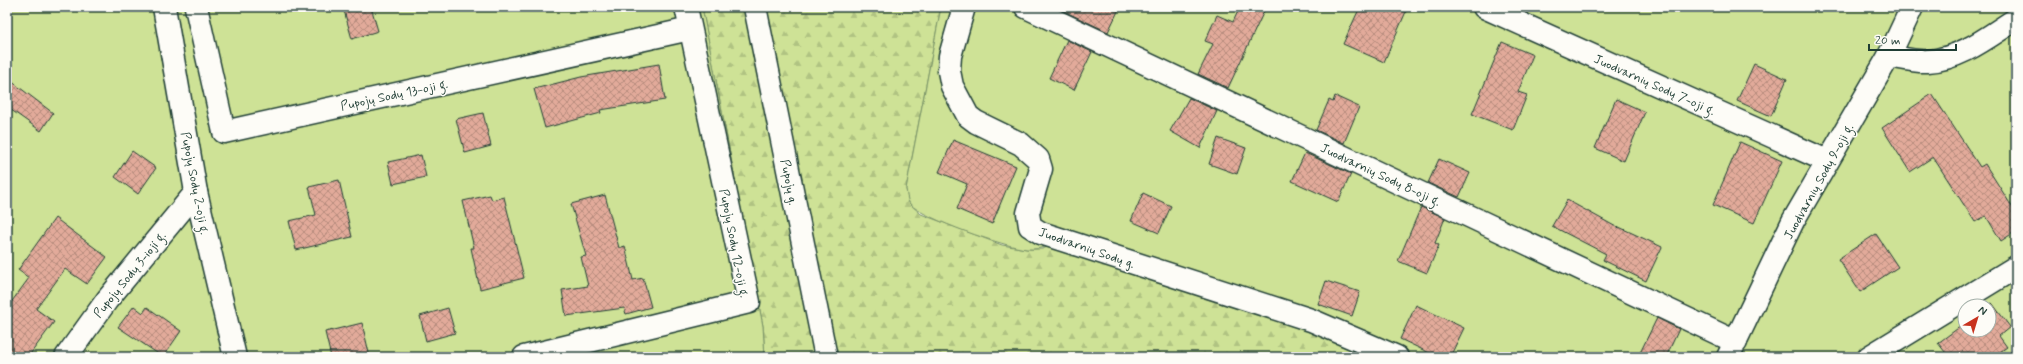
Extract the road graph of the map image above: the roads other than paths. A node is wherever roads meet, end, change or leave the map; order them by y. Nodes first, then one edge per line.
1 (164, 7) edge
2 (196, 7) edge
3 (686, 7) edge
4 (755, 7) edge
5 (964, 7) edge
6 (1026, 7) edge
7 (1484, 7) edge
8 (1912, 7) edge
9 (2016, 19) edge
10 (690, 29) junction
11 (1889, 56) junction
12 (1827, 161) junction
13 (196, 192) junction
14 (2016, 267) edge
15 (1732, 349) edge
16 (66, 357) edge
17 (235, 357) edge
18 (524, 357) edge
19 (826, 357) edge
20 (1398, 357) edge
21 (1869, 357) edge

1 - 13 street, Pupojų Sodų 2-oji g.
2 - 10 street, Pupojų Sodų 13-oji g.
3 - 10 street, Pupojų Sodų 12-oji g.
4 - 19 street, Pupojų g.
5 - 20 street, Juodvarnių Sodų g.
6 - 15 street, Juodvarnių Sodų 8-oji g.
7 - 12 street, Juodvarnių Sodų 7-oji g.
8 - 11 street, Juodvarnių Sodų 9-oji g.
9 - 11 street
10 - 18 street, Pupojų Sodų 12-oji g.
11 - 12 street, Juodvarnių Sodų 9-oji g.
12 - 15 street, Juodvarnių Sodų 9-oji g.
13 - 16 street, Pupojų Sodų 3-ioji g.
13 - 17 street, Pupojų Sodų 2-oji g.
14 - 21 street

